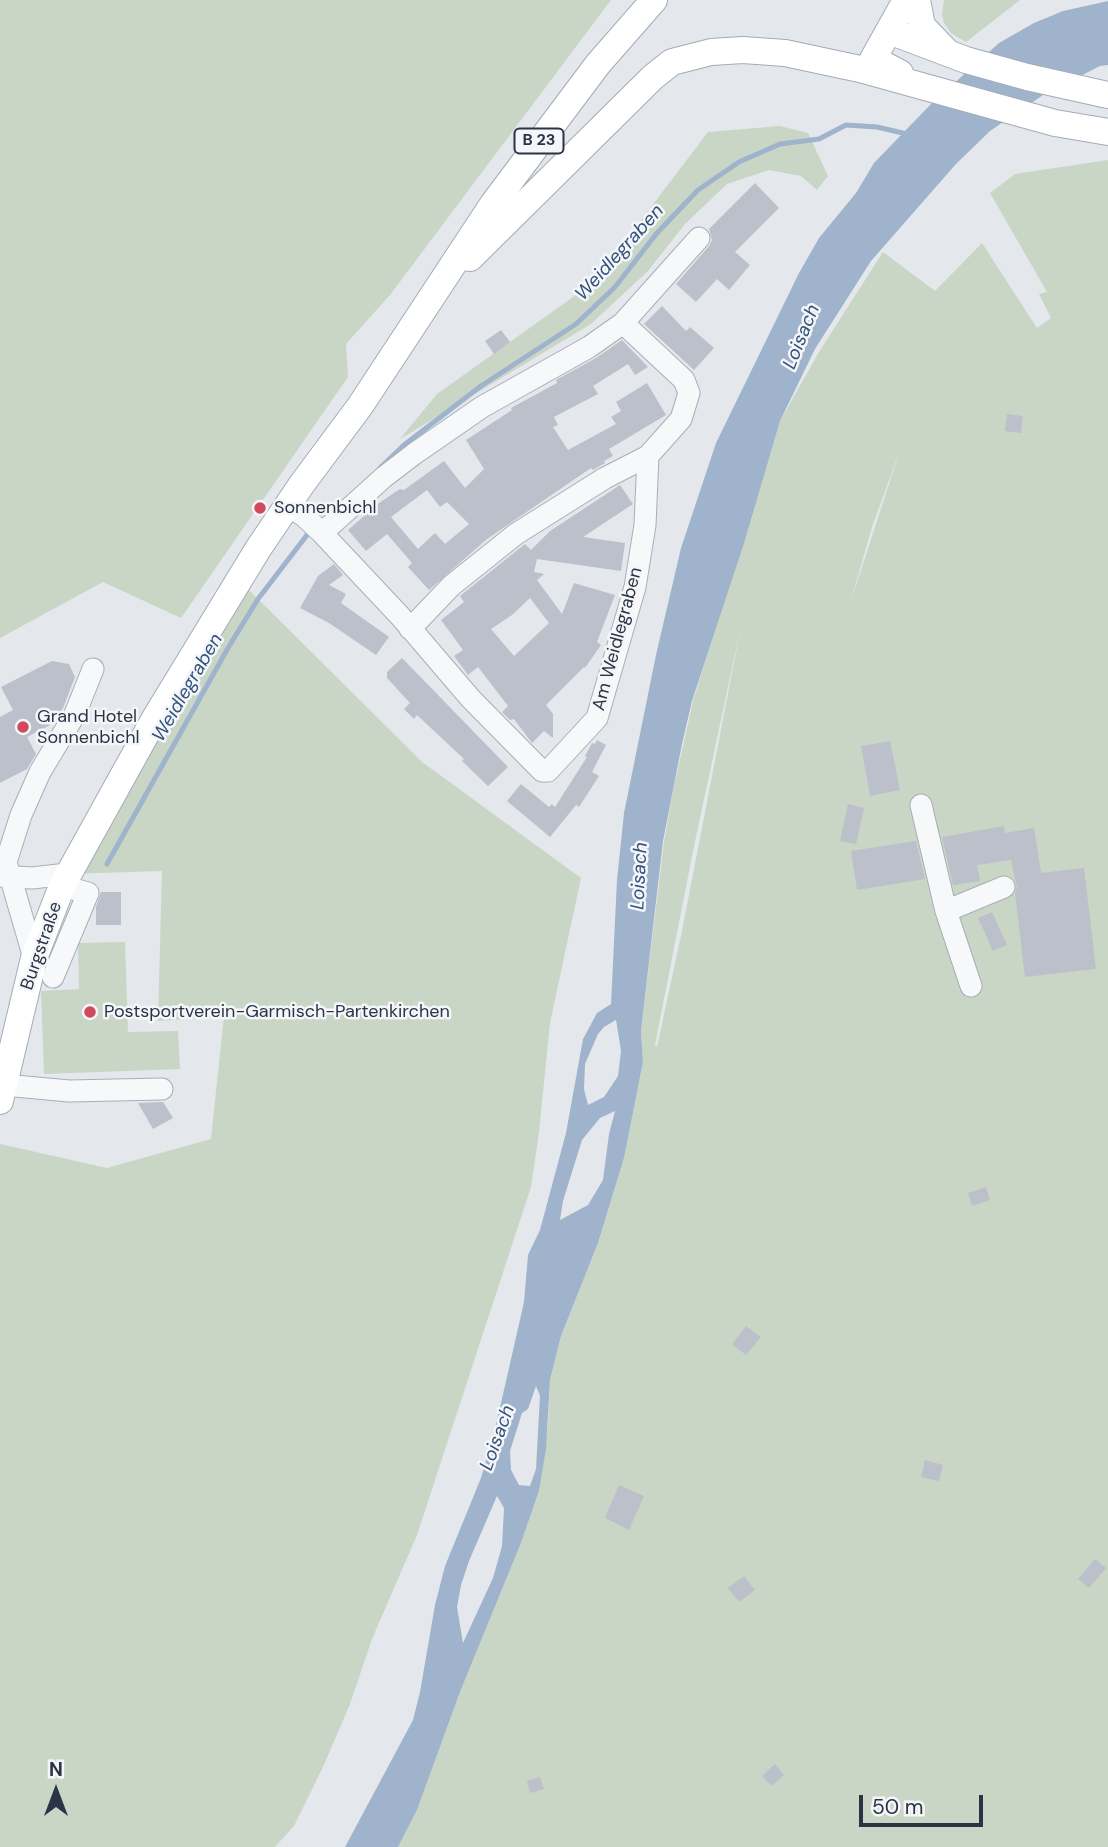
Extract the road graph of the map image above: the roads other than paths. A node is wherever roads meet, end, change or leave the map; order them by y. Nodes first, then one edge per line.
1 (653, 0) edge
2 (906, 0) edge
3 (917, 0) edge
4 (889, 31) junction
5 (958, 57) junction
6 (933, 88) junction
7 (1098, 93) edge
8 (1108, 132) edge
9 (699, 238) dead end
10 (436, 291) junction
11 (623, 323) junction
12 (648, 456) junction
13 (287, 505) junction
14 (322, 533) junction
15 (410, 629) junction
16 (93, 669) dead end
17 (922, 805) dead end
18 (4, 876) edge
19 (65, 880) junction
20 (1004, 887) dead end
21 (946, 911) junction
22 (33, 958) junction
23 (53, 977) dead end
24 (971, 986) dead end
25 (162, 1089) dead end
26 (2, 1093) edge

1 - 10 main road, B 23
2 - 4 main road
3 - 5 main road
4 - 5 main road
4 - 6 main road, B 23
5 - 7 main road
6 - 8 main road, B 23
6 - 10 main road, B 23
9 - 11 street
10 - 13 main road, B 23
11 - 12 street
11 - 14 street
12 - 15 street
12 - 15 street, Am Weidlegraben
13 - 14 street, Am Weidlegraben
13 - 19 main road, B 23
14 - 15 street, Am Weidlegraben
16 - 18 street
17 - 21 street
18 - 19 street
18 - 22 street
19 - 22 main road, Burgstraße / B 23
19 - 23 street
20 - 21 street
21 - 24 street
22 - 26 main road, Burgstraße / B 23
25 - 26 street

